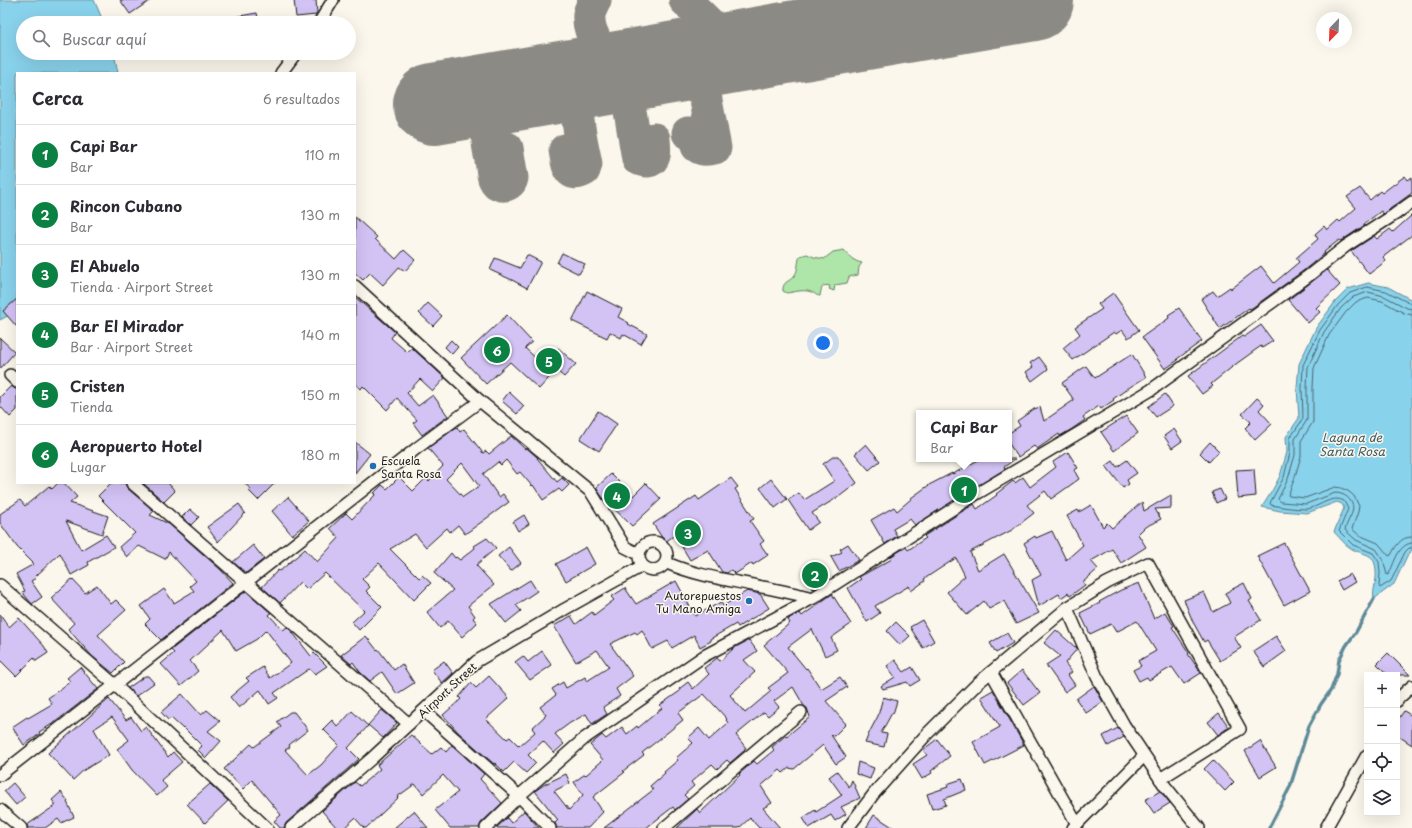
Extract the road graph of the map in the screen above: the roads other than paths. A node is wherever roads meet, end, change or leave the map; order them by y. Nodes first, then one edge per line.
1 (333, 0) edge
2 (323, 16) edge
3 (291, 60) edge
4 (282, 72) edge
5 (1412, 202) edge
6 (356, 287) edge
7 (480, 401) junction
8 (133, 484) edge
9 (639, 554) junction
10 (667, 563) junction
11 (642, 566) junction
12 (247, 582) junction
13 (0, 585) edge
14 (813, 598) junction
15 (1067, 608) junction
16 (991, 672) junction
17 (114, 684) junction
18 (1412, 686) edge
19 (1400, 697) edge
20 (424, 711) junction
21 (801, 712) dead end
22 (410, 724) junction
23 (1144, 756) junction
24 (1364, 760) edge
25 (0, 774) edge
26 (1160, 779) junction
27 (519, 796) junction
28 (0, 810) edge
29 (1075, 826) edge
30 (293, 827) edge
31 (21, 828) edge
32 (267, 828) edge
33 (486, 828) edge
34 (550, 828) edge
35 (664, 828) edge
36 (848, 828) edge
37 (1199, 828) edge
38 (1326, 828) edge

1 - 2 street
3 - 4 street
5 - 14 street
6 - 7 street
7 - 9 street
7 - 12 street
8 - 12 street
9 - 10 street
9 - 11 street
10 - 11 street
10 - 14 street
11 - 20 street, Airport Street
12 - 17 street
12 - 22 street
13 - 17 street
14 - 27 street
15 - 16 street
15 - 23 street
15 - 26 street
16 - 29 street
16 - 36 street
17 - 25 street
17 - 32 street
18 - 19 street
20 - 22 street, Airport Street
20 - 27 street
21 - 35 street
22 - 30 street, Airport Street
23 - 26 street
23 - 29 street
24 - 38 street
26 - 37 street
27 - 33 street
27 - 34 street
28 - 31 street

